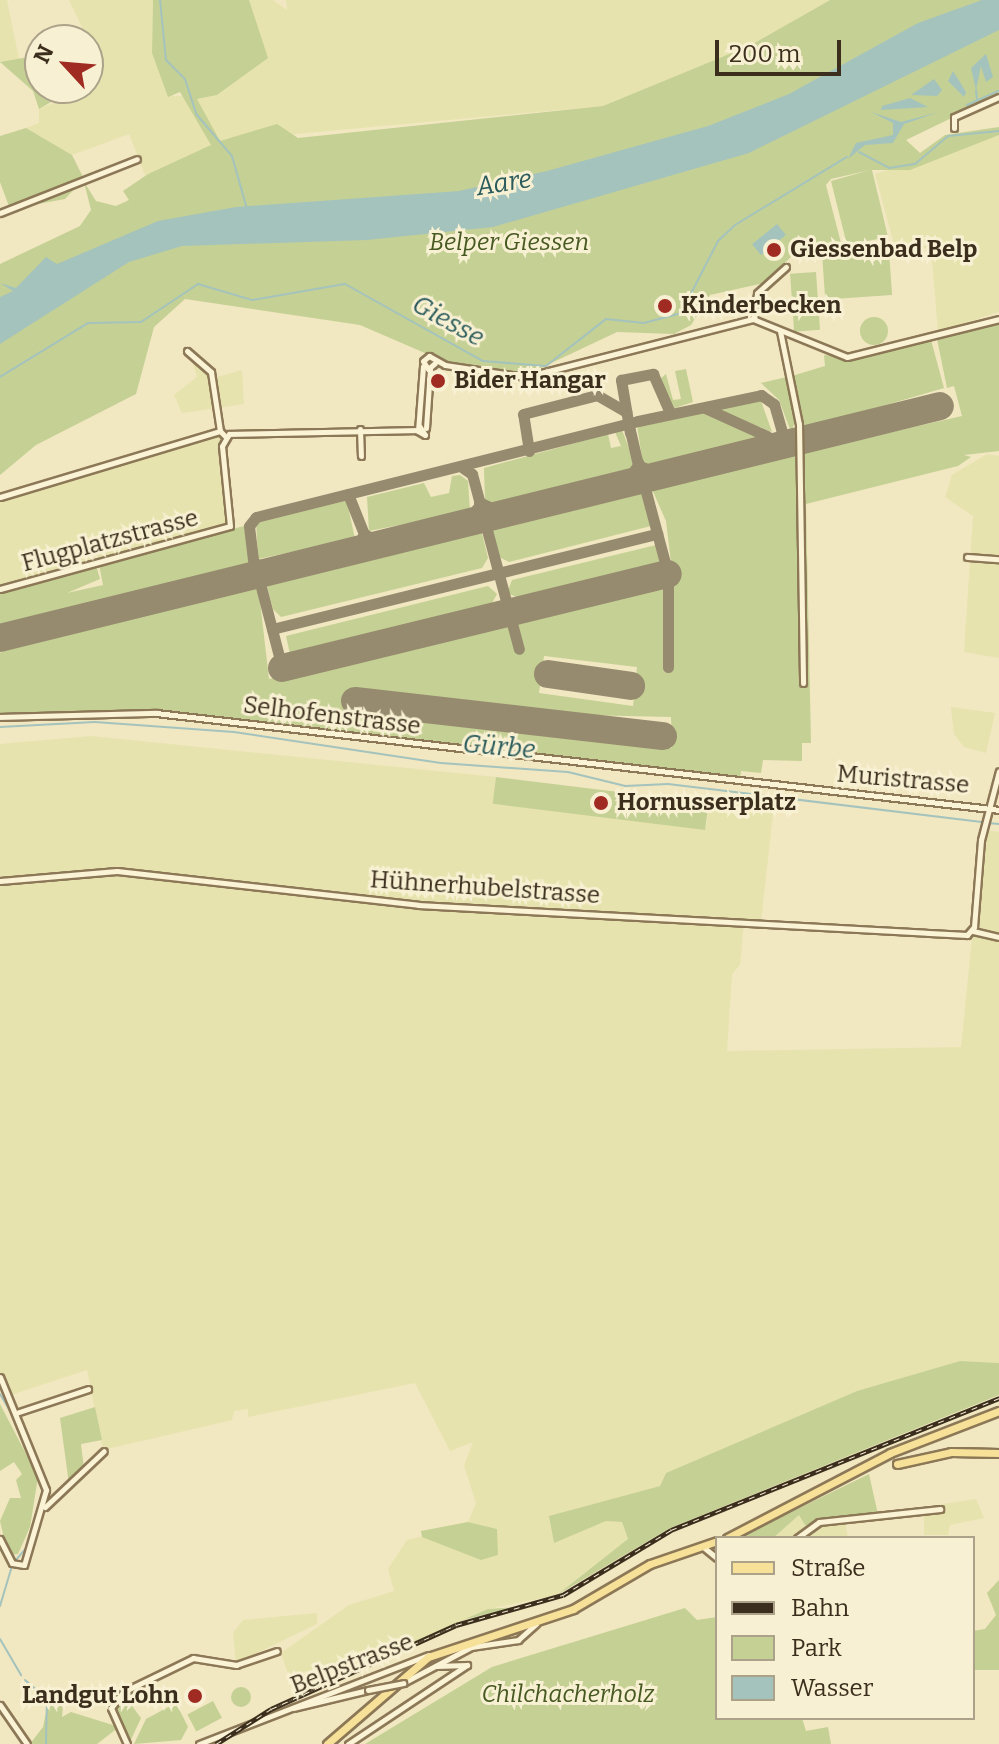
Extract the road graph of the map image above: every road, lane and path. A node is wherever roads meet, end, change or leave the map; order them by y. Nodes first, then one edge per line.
1 (999, 97) edge
2 (954, 128) dead end
3 (137, 159) dead end
4 (0, 213) edge
5 (786, 267) dead end
6 (753, 319) junction
7 (999, 319) edge
8 (780, 330) junction
9 (187, 351) dead end
10 (423, 365) junction
11 (433, 366) junction
12 (421, 428) junction
13 (360, 429) junction
14 (222, 434) junction
15 (361, 456) dead end
16 (0, 497) edge
17 (967, 557) dead end
18 (999, 559) edge
19 (0, 589) edge
20 (803, 683) dead end
21 (0, 717) edge
22 (999, 771) edge
23 (803, 789) joint
24 (987, 806) junction
25 (999, 810) edge
26 (0, 881) edge
27 (971, 933) junction
28 (999, 937) edge
29 (0, 1377) edge
30 (88, 1389) dead end
31 (999, 1411) edge
32 (16, 1413) junction
33 (104, 1451) dead end
34 (999, 1453) edge
35 (898, 1460) junction
36 (44, 1507) junction
37 (940, 1509) dead end
38 (731, 1536) edge
39 (800, 1536) edge
40 (0, 1539) edge
41 (715, 1542) edge
42 (702, 1546) junction
43 (715, 1556) edge
44 (568, 1611) junction
45 (277, 1651) dead end
46 (437, 1653) junction
47 (435, 1666) junction
48 (0, 1705) edge
49 (281, 1711) junction
50 (27, 1744) edge
51 (127, 1744) edge
52 (199, 1744) edge
53 (327, 1744) edge
54 (348, 1744) edge

1 - 2 street
3 - 4 street
5 - 6 street
6 - 8 street
6 - 11 street
7 - 8 street
8 - 20 street
9 - 14 street
10 - 11 street
10 - 11 street
10 - 12 street
11 - 12 street
12 - 13 street
13 - 14 street
13 - 15 street
14 - 16 street
14 - 19 street, Flugplatzstrasse
17 - 18 street
21 - 23 street, Selhofenstrasse
22 - 24 street
23 - 24 street, Muristrasse
24 - 25 street, Muristrasse
24 - 27 street
26 - 27 street, Hühnerhubelstrasse
27 - 28 street, Hühnerhubelstrasse
29 - 32 street
30 - 32 street
31 - 35 main road
32 - 36 street
33 - 36 street
34 - 35 main road
35 - 38 main road
36 - 40 street
37 - 39 street
41 - 42 main road
42 - 43 street
42 - 44 main road
44 - 46 main road
44 - 47 street, Belpstrasse
45 - 51 street
46 - 49 street, Belpstrasse
46 - 53 main road
47 - 49 street, Belpstrasse, bridge
47 - 54 street
48 - 50 street
49 - 52 street, Belpstrasse

